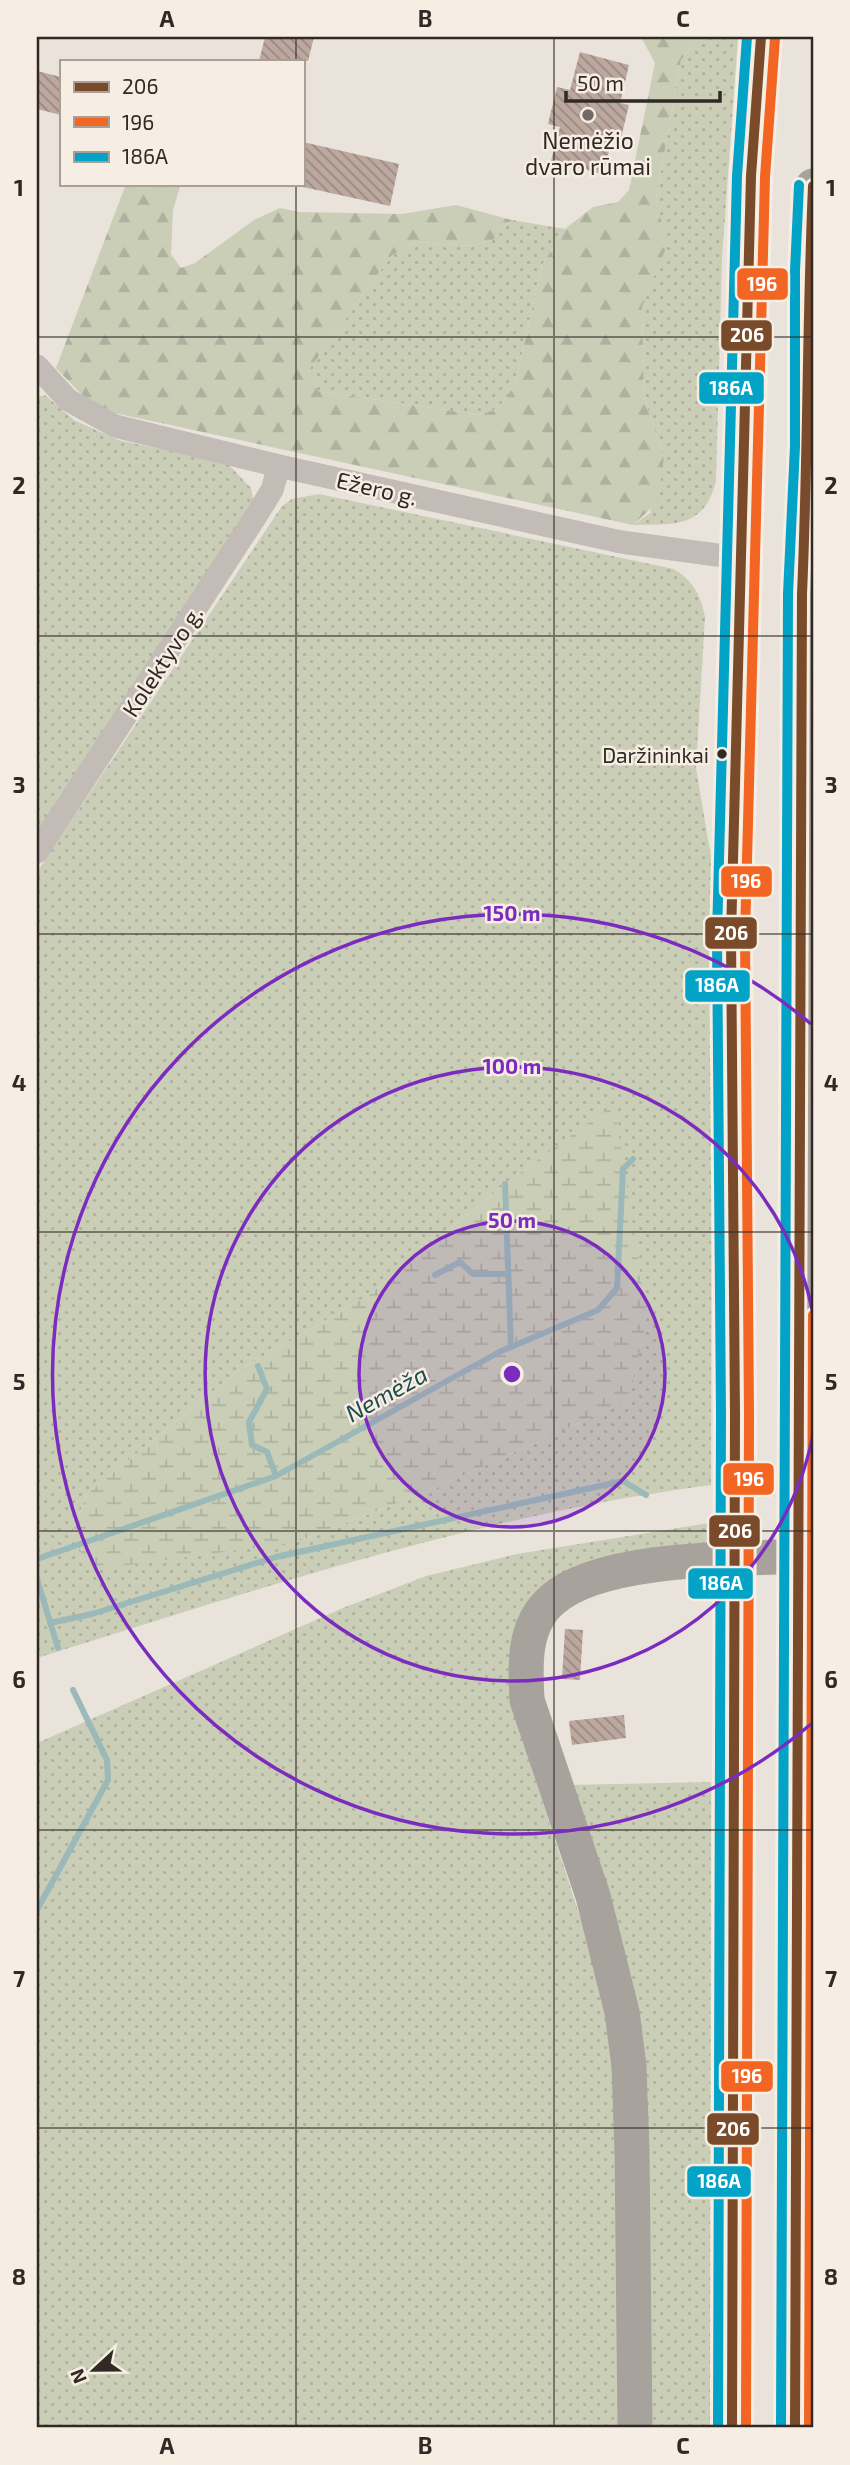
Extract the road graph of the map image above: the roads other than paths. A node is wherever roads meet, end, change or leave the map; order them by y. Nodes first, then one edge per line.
1 (761, 37) edge
2 (813, 186) edge
3 (37, 366) edge
4 (811, 453) edge
5 (279, 466) junction
6 (739, 558) junction
7 (807, 584) edge
8 (37, 852) edge
9 (813, 1556) edge
10 (635, 2428) edge
11 (732, 2428) edge
12 (795, 2428) edge

1 - 6 highway
2 - 4 highway
3 - 5 street, Ežero g.
4 - 7 highway
5 - 6 street, Ežero g.
5 - 8 street, Kolektyvo g.
6 - 11 highway
7 - 12 highway
9 - 10 highway

